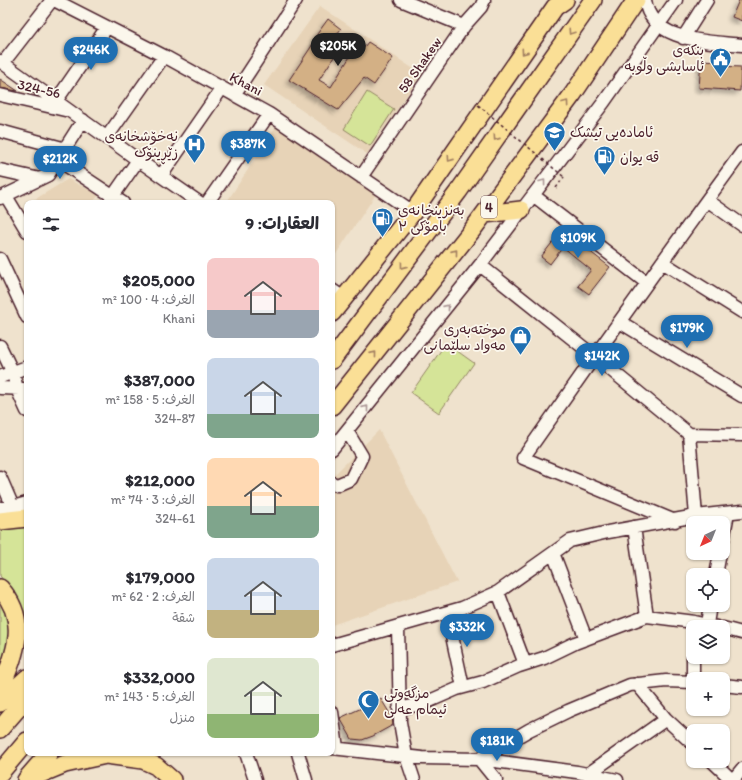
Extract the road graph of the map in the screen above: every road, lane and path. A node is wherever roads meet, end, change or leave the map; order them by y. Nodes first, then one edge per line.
1 (53, 0) edge
2 (296, 0) edge
3 (484, 0) edge
4 (565, 0) edge
5 (593, 0) edge
6 (636, 0) edge
7 (645, 0) edge
8 (676, 0) edge
9 (707, 0) edge
10 (404, 1) edge
11 (464, 26) junction
12 (107, 27) junction
13 (656, 29) junction
14 (683, 38) junction
15 (742, 45) edge
16 (742, 51) edge
17 (164, 56) junction
18 (2, 62) edge
19 (222, 88) junction
20 (0, 95) edge
21 (234, 95) junction
22 (56, 100) junction
23 (478, 105) dead end
24 (72, 112) junction
25 (269, 114) junction
26 (83, 120) junction
27 (0, 131) edge
28 (107, 137) junction
29 (66, 149) junction
30 (742, 152) edge
31 (58, 160) junction
32 (138, 160) junction
33 (0, 170) edge
34 (161, 176) junction
35 (360, 177) junction
36 (40, 179) junction
37 (556, 188) dead end
38 (533, 195) junction
39 (3, 197) edge
40 (115, 200) edge
41 (117, 200) edge
42 (196, 200) edge
43 (209, 200) edge
44 (707, 200) junction
45 (521, 210) junction
46 (413, 212) junction
47 (484, 214) junction
48 (742, 225) edge
49 (24, 227) edge
50 (0, 259) edge
51 (662, 262) junction
52 (480, 265) junction
53 (646, 284) junction
54 (338, 294) edge
55 (24, 311) edge
56 (742, 312) edge
57 (620, 322) junction
58 (0, 346) edge
59 (335, 356) edge
60 (594, 356) junction
61 (24, 368) edge
62 (13, 373) junction
63 (0, 377) edge
64 (0, 388) edge
65 (22, 389) edge
66 (742, 396) edge
67 (335, 402) edge
68 (348, 431) junction
69 (689, 434) junction
70 (742, 435) edge
71 (335, 446) edge
72 (0, 478) edge
73 (335, 484) edge
74 (24, 504) edge
75 (13, 507) junction
76 (0, 508) edge
77 (742, 511) edge
78 (728, 512) junction
79 (696, 516) joint
80 (727, 516) edge
81 (24, 518) edge
82 (686, 518) edge
83 (675, 521) junction
84 (0, 522) edge
85 (634, 527) junction
86 (554, 553) junction
87 (0, 588) edge
88 (498, 592) junction
89 (447, 613) junction
90 (647, 616) junction
91 (686, 623) edge
92 (398, 626) junction
93 (730, 630) edge
94 (742, 633) edge
95 (586, 639) junction
96 (335, 644) edge
97 (525, 664) junction
98 (24, 681) edge
99 (686, 682) edge
100 (637, 684) junction
101 (730, 686) edge
102 (742, 687) edge
103 (463, 688) junction
104 (0, 690) edge
105 (24, 701) edge
106 (0, 703) edge
107 (399, 709) junction
108 (666, 719) junction
109 (0, 729) edge
110 (686, 738) edge
111 (24, 745) edge
112 (335, 748) edge
113 (46, 756) edge
114 (101, 756) edge
115 (113, 756) edge
116 (247, 756) edge
117 (299, 756) edge
118 (406, 756) junction
119 (479, 759) junction
120 (719, 768) edge
121 (742, 768) edge
122 (0, 774) edge
123 (588, 774) junction
124 (26, 780) edge
125 (172, 780) edge
126 (255, 780) edge
127 (306, 780) edge
128 (414, 780) edge
129 (496, 780) edge
130 (617, 780) edge
131 (732, 780) edge

1 - 12 street, Khani
1 - 18 street
2 - 21 street
3 - 11 street
4 -> 46 highway
5 -> 59 highway
47 -> 6 highway, 4
7 - 13 street
8 - 13 street
9 - 14 street
10 - 11 street, 58 Shakew
11 - 35 street, 58 Shakew
12 - 17 street, Khani
12 - 22 street
13 - 14 street
13 - 16 street
38 -> 13 street
14 - 15 street
17 - 19 street, Khani
17 - 28 street
18 - 22 street
19 - 21 street, Khani
19 - 34 street
20 - 24 street, 324-56
21 - 25 street, Khani
22 - 24 street
23 - 37 path, bridge
24 - 26 street
25 - 35 street, Khani
25 - 43 street
26 - 28 street
26 - 29 street
27 - 29 street
28 - 32 street
29 - 31 street
30 - 44 street
31 - 36 street
31 - 40 street
32 - 34 street
32 - 41 street
33 - 36 street
34 - 42 street
35 - 46 street, Khani
36 - 39 street
38 - 45 street
38 - 53 street
39 - 49 street
44 - 48 street
44 - 51 street
45 - 47 highway
45 - 52 street
46 - 54 highway
67 -> 47 highway, 4
50 - 55 street
51 - 53 street
51 - 56 street
52 - 60 street
68 -> 52 street
53 - 57 street
57 - 60 street
57 - 66 street
58 - 62 street
60 - 69 street
60 - 83 street
61 - 62 street
62 - 63 street
62 - 65 street
64 - 65 street
68 - 71 street
68 - 73 street
69 - 70 street
69 - 79 street
72 - 75 street
74 - 75 street
75 - 76 street
77 - 78 street
78 - 79 street
78 - 80 street
81 - 84 highway
82 - 83 street
83 - 85 street
85 - 86 street
85 - 90 street
86 - 88 street
86 - 95 street
87 - 104 highway
88 - 89 street
88 - 97 street
89 - 92 street
89 - 103 street
90 - 91 street
90 - 95 street
92 - 96 street
92 - 107 street
93 - 94 street
95 - 97 street
97 - 103 street
98 - 106 highway
99 - 100 street
100 - 108 street
100 - 119 street
101 - 102 street
103 - 107 street
105 - 109 highway
107 - 118 street
108 - 110 street
108 - 123 street
111 - 122 highway
112 - 118 street
113 - 124 highway
114 - 124 highway
115 - 125 highway
116 - 126 street
117 - 127 street
118 - 119 street
118 - 128 street
119 - 123 street
119 - 129 street
120 - 131 street
121 - 131 street
123 - 130 street

